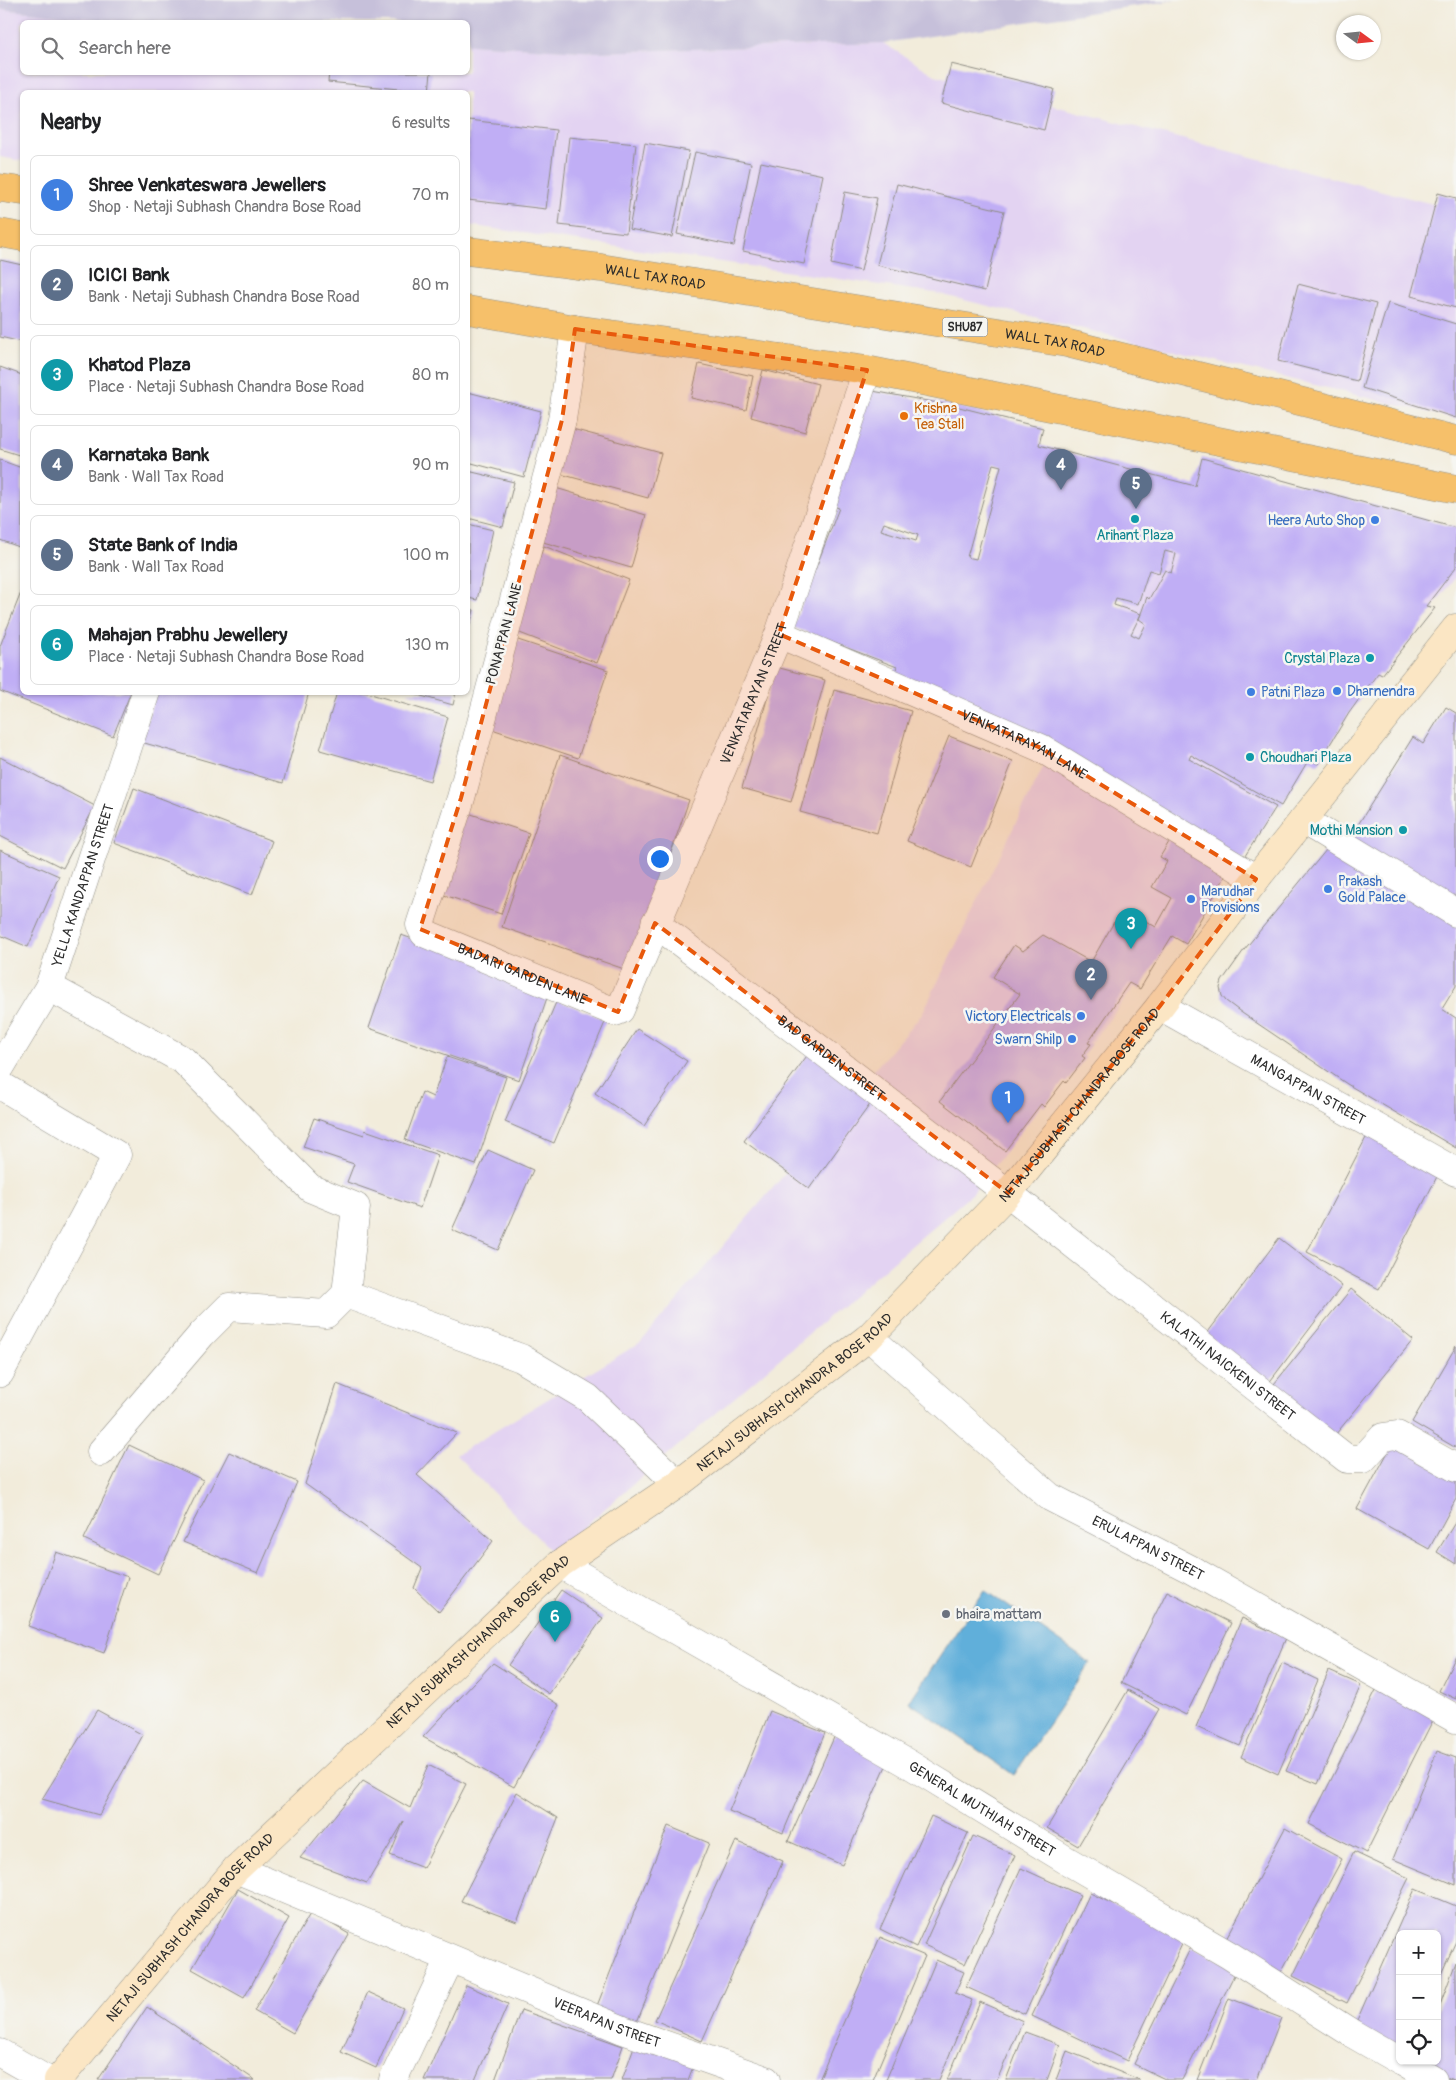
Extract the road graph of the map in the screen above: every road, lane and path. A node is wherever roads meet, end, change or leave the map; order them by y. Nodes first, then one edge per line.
1 (0, 188) edge
2 (20, 191) edge
3 (0, 233) edge
4 (20, 237) edge
5 (470, 250) edge
6 (470, 310) edge
7 (575, 329) junction
8 (867, 370) junction
9 (1456, 440) edge
10 (1456, 489) edge
11 (1456, 628) edge
12 (779, 634) junction
13 (145, 695) edge
14 (1303, 820) junction
15 (1256, 879) junction
16 (1456, 913) edge
17 (656, 923) junction
18 (424, 933) joint
19 (49, 987) junction
20 (1160, 1006) junction
21 (620, 1010) joint
22 (0, 1068) edge
23 (0, 1085) edge
24 (1456, 1172) edge
25 (1008, 1194) junction
26 (346, 1294) junction
27 (868, 1337) junction
28 (0, 1373) edge
29 (101, 1452) dead end
30 (1456, 1468) edge
31 (678, 1484) junction
32 (560, 1564) junction
33 (1456, 1719) edge
34 (236, 1869) junction
35 (450, 1959) junction
36 (0, 2053) edge
37 (1396, 2059) edge
38 (1407, 2065) edge
39 (47, 2080) edge
40 (58, 2080) edge
41 (393, 2080) edge
42 (766, 2080) edge
43 (1433, 2080) edge

1 - 2 main road
3 - 4 main road
5 - 9 main road, WALL TAX ROAD / SHU87
6 - 7 main road
7 - 8 main road
7 - 18 street, PONAPPAN LANE
8 - 10 main road
8 - 12 street, VENKATARAYAN STREET
11 - 14 street, NETAJI SUBHASH CHANDRA BOSE ROAD
12 - 15 street, VENKATARAYAN LANE
12 - 17 street, VENKATARAYAN STREET
13 - 19 street, YELLA KANDAPPAN STREET
14 - 15 street, NETAJI SUBHASH CHANDRA BOSE ROAD
14 - 16 street
15 - 20 street, NETAJI SUBHASH CHANDRA BOSE ROAD
17 - 21 street, VENKATARAYAN STREET
17 - 25 street, BAD GARDEN STREET
18 - 21 street, BADARI GARDEN LANE
19 - 22 street, YELLA KANDAPPAN STREET
19 - 26 street
20 - 24 street, MANGAPPAN STREET
20 - 25 street, NETAJI SUBHASH CHANDRA BOSE ROAD
23 - 28 street
25 - 27 street, NETAJI SUBHASH CHANDRA BOSE ROAD
25 - 30 street, KALATHI NAICKENI STREET
26 - 29 street
26 - 31 street
27 - 31 street, NETAJI SUBHASH CHANDRA BOSE ROAD
27 - 33 street, ERULAPPAN STREET
31 - 32 street, NETAJI SUBHASH CHANDRA BOSE ROAD
32 - 34 street, NETAJI SUBHASH CHANDRA BOSE ROAD
32 - 37 street, GENERAL MUTHIAH STREET
34 - 35 street, VEERAPAN STREET
34 - 40 street, NETAJI SUBHASH CHANDRA BOSE ROAD
35 - 41 street
35 - 42 street, VEERAPAN STREET
36 - 39 street
38 - 43 street, GENERAL MUTHIAH STREET

